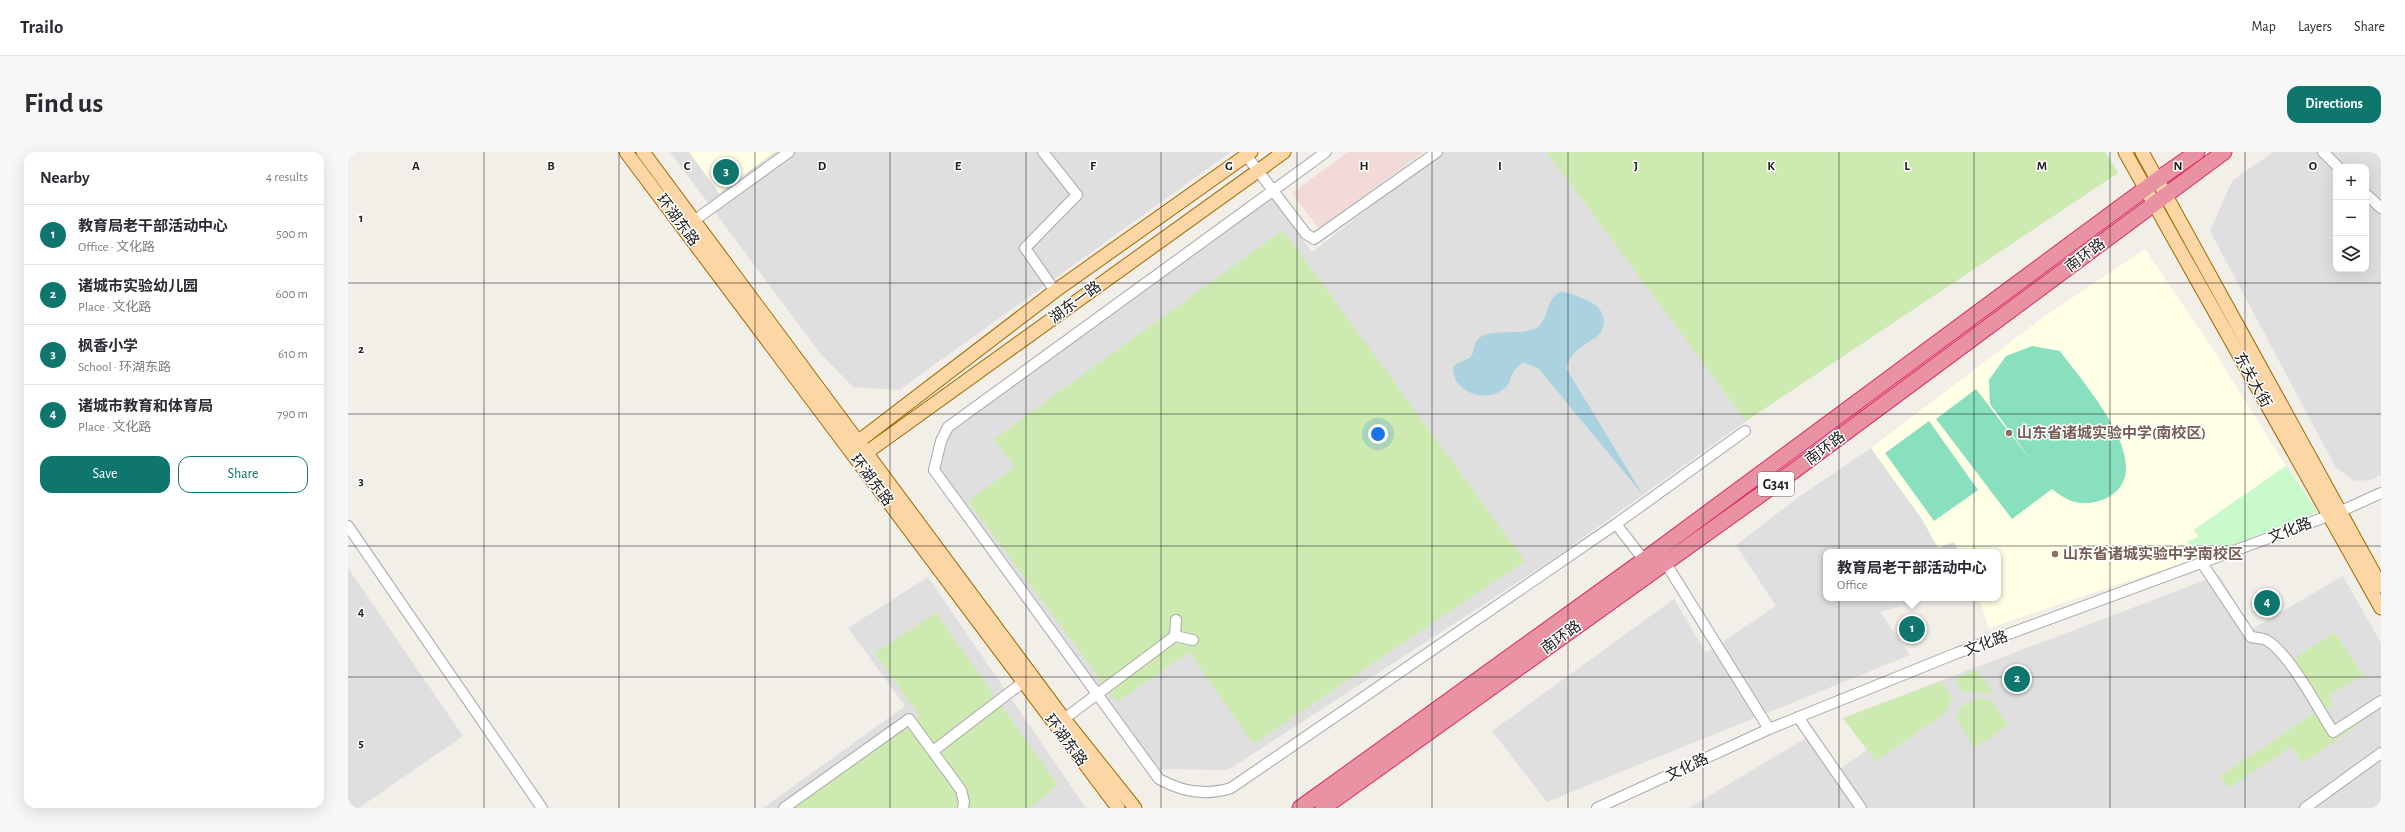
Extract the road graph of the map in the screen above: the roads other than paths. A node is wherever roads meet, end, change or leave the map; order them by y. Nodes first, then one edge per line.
1 (626, 152) edge
2 (643, 152) edge
3 (789, 152) edge
4 (1043, 152) edge
5 (1284, 152) edge
6 (1326, 152) edge
7 (1437, 152) edge
8 (2125, 152) edge
9 (2142, 152) edge
10 (2197, 152) edge
11 (2224, 152) edge
12 (2323, 152) edge
13 (1248, 154) edge
14 (2335, 164) edge
15 (1258, 170) junction
16 (2152, 184) junction
17 (1273, 190) junction
18 (2369, 197) edge
19 (2160, 199) junction
20 (2381, 208) edge
21 (696, 220) junction
22 (1055, 291) junction
23 (1745, 431) dead end
24 (859, 441) junction
25 (866, 453) junction
26 (2381, 493) edge
27 (2334, 514) junction
28 (1616, 524) junction
29 (348, 526) edge
30 (1644, 560) junction
31 (1665, 562) junction
32 (2202, 563) junction
33 (2381, 586) edge
34 (2381, 608) edge
35 (1176, 620) dead end
36 (1174, 636) junction
37 (1193, 640) dead end
38 (1022, 683) junction
39 (1098, 696) junction
40 (2381, 701) edge
41 (1798, 717) junction
42 (1064, 719) junction
43 (1768, 729) junction
44 (933, 751) junction
45 (2381, 753) edge
46 (542, 808) edge
47 (784, 808) edge
48 (963, 808) edge
49 (1118, 808) edge
50 (1135, 808) edge
51 (1300, 808) edge
52 (1323, 808) edge
53 (1597, 808) edge
54 (1861, 808) edge
55 (2305, 808) edge

1 - 38 main road, 环湖东路
2 - 21 main road, 环湖东路
3 - 21 street
4 - 22 street
5 - 15 main road, 湖东一路
6 - 17 street
7 - 17 street
8 - 16 main road, 东关大街
9 - 16 main road, 东关大街
10 - 16 highway, 南环路 / G341
11 - 19 highway, 南环路 / G341
12 - 14 street
13 - 15 street
13 - 22 main road, 湖东一路
15 - 17 street
15 - 25 main road, 湖东一路
16 - 19 main road, 东关大街
16 - 30 highway, 南环路 / G341
17 - 39 street
18 - 20 street
19 - 27 main road, 东关大街
19 - 31 highway, 南环路 / G341
21 - 24 main road, 环湖东路
22 - 24 main road, 湖东一路
23 - 28 street
24 - 25 main road, 环湖东路
25 - 42 main road, 环湖东路
26 - 27 street, 文化路
27 - 32 street, 文化路
27 - 33 main road, 东关大街
27 - 34 main road, 东关大街
28 - 30 street
28 - 39 street
29 - 46 street
30 - 51 highway, 南环路 / G341
31 - 43 street
31 - 52 highway, 南环路 / G341
32 - 40 street
32 - 41 street, 文化路
35 - 36 street
36 - 37 street
36 - 39 street
38 - 44 street
38 - 49 main road, 环湖东路
39 - 42 street
41 - 43 street, 文化路
41 - 54 street
42 - 50 main road, 环湖东路
43 - 53 street, 文化路
44 - 47 street
44 - 48 street
45 - 55 street

